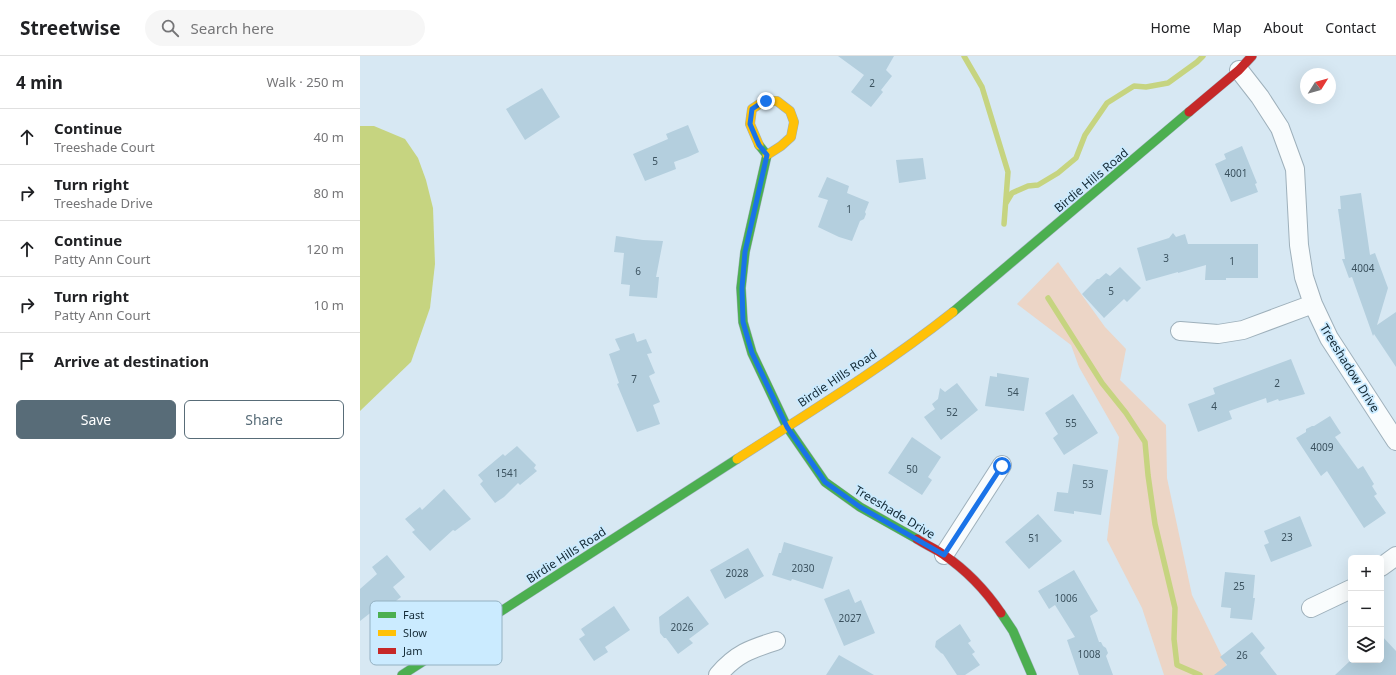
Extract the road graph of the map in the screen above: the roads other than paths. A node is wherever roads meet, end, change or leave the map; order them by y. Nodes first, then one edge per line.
1 (1252, 56) edge
2 (1238, 70) junction
3 (767, 155) junction
4 (1313, 304) junction
5 (1180, 331) dead end
6 (787, 427) junction
7 (1396, 441) edge
8 (1002, 466) dead end
9 (944, 555) junction
10 (1396, 556) edge
11 (1384, 565) edge
12 (1348, 590) edge
13 (1311, 608) dead end
14 (502, 611) edge
15 (776, 641) dead end
16 (418, 665) edge
17 (402, 675) edge
18 (718, 675) edge
19 (1032, 675) edge

1 - 2 main road, Birdie Hills Road
2 - 4 street, Treeshadow Drive
2 - 6 main road, Birdie Hills Road
3 - 3 main road
3 - 6 main road, Treeshade Drive
4 - 5 street
4 - 7 street, Treeshadow Drive
6 - 9 main road, Treeshade Drive
6 - 14 main road, Birdie Hills Road
8 - 9 street
9 - 19 main road, Treeshade Drive
10 - 11 street
12 - 13 street
15 - 18 street
16 - 17 main road, Birdie Hills Road

